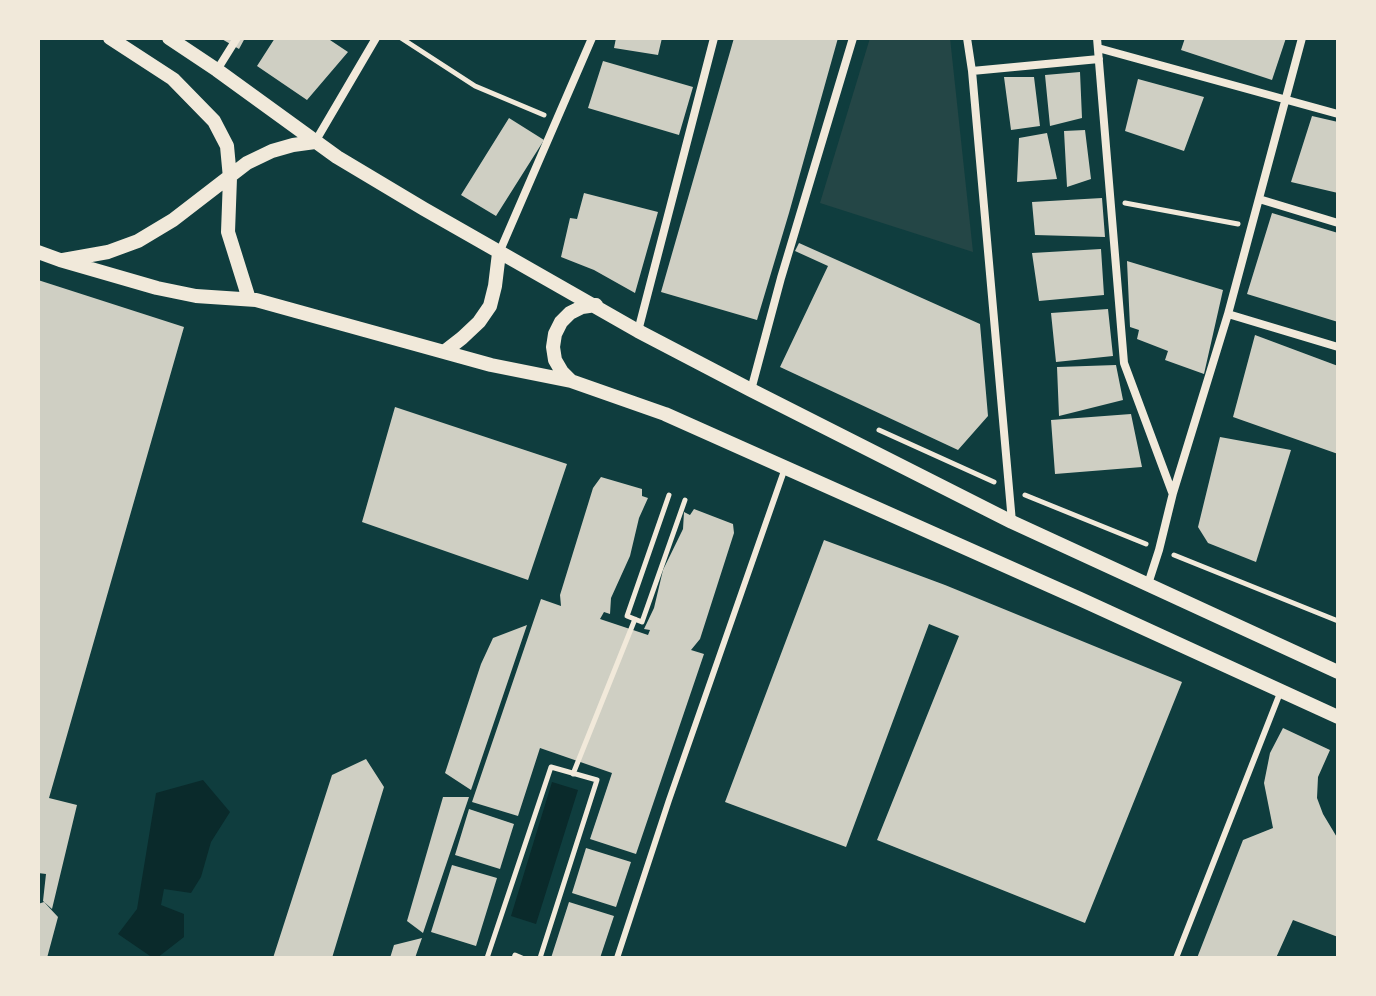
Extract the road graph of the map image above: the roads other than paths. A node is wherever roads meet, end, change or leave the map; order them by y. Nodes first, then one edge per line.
1 (110, 38) edge
2 (169, 38) edge
3 (237, 38) edge
4 (376, 38) edge
5 (592, 38) edge
6 (714, 38) edge
7 (853, 38) edge
8 (1097, 38) edge
9 (1302, 38) edge
10 (968, 41) edge
11 (1098, 48) junction
12 (1099, 59) junction
13 (217, 70) junction
14 (972, 71) junction
15 (1285, 99) junction
16 (1338, 114) edge
17 (315, 142) junction
18 (230, 178) junction
19 (1259, 199) junction
20 (1338, 223) edge
21 (38, 252) edge
22 (499, 253) junction
23 (60, 260) junction
24 (249, 299) junction
25 (596, 305) junction
26 (1228, 314) junction
27 (638, 331) junction
28 (1338, 347) edge
29 (444, 352) junction
30 (571, 381) junction
31 (751, 390) junction
32 (785, 468) junction
33 (1173, 493) junction
34 (1012, 522) junction
35 (1148, 584) junction
36 (1338, 672) edge
37 (1281, 690) junction
38 (1338, 717) edge
39 (617, 958) edge
40 (1176, 958) edge

1 - 18 street
2 - 13 street
3 - 13 street
4 - 17 street
5 - 22 street
6 - 27 street
7 - 31 street
8 - 11 street
9 - 15 street
10 - 14 street
11 - 12 street
11 - 15 street
12 - 14 street
12 - 33 street
13 - 17 street
14 - 34 street
15 - 16 street
15 - 19 street
17 - 18 street
17 - 22 street
18 - 23 street
18 - 24 street
19 - 20 street
19 - 26 street
21 - 23 street
22 - 25 street
22 - 29 street
23 - 24 street
24 - 29 street
25 - 27 street
25 - 30 street
26 - 28 street
26 - 33 street
27 - 31 street
29 - 30 street
30 - 32 street
31 - 34 street
32 - 37 street
32 - 39 lane
33 - 35 street
34 - 35 street
35 - 36 street
37 - 38 street
37 - 40 lane

